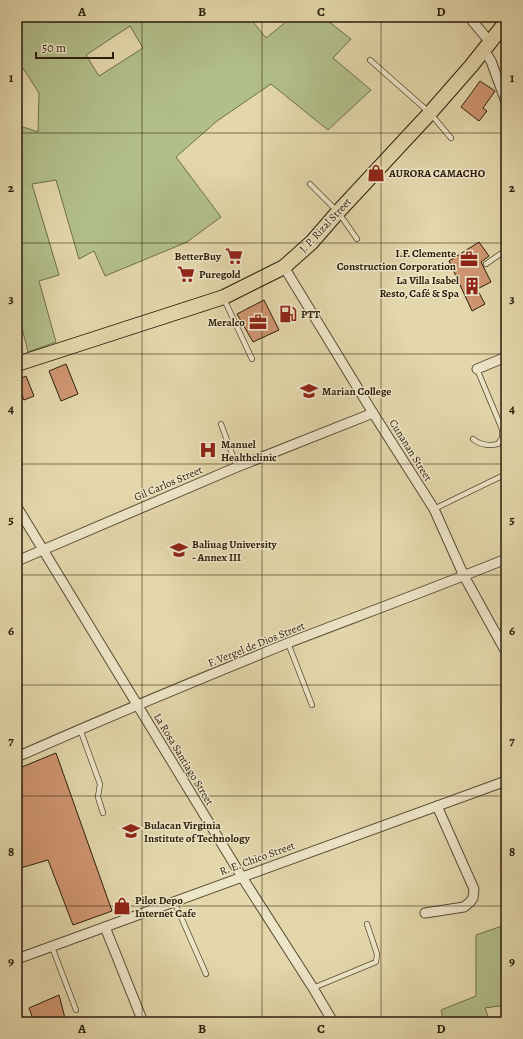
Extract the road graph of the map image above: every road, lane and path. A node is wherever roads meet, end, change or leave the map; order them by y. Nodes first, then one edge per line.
1 (469, 17) edge
2 (504, 22) edge
3 (487, 46) junction
4 (370, 60) dead end
5 (505, 98) edge
6 (430, 113) junction
7 (451, 138) dead end
8 (310, 184) dead end
9 (338, 212) junction
10 (357, 239) dead end
11 (506, 250) edge
12 (486, 264) dead end
13 (284, 267) junction
14 (224, 297) junction
15 (506, 357) edge
16 (252, 359) dead end
17 (17, 364) edge
18 (477, 369) joint
19 (373, 413) junction
20 (221, 424) dead end
21 (472, 439) dead end
22 (237, 467) junction
23 (506, 474) edge
24 (17, 507) edge
25 (434, 509) junction
26 (43, 550) junction
27 (506, 559) edge
28 (17, 561) edge
29 (464, 576) junction
30 (288, 644) junction
31 (506, 652) edge
32 (312, 705) dead end
33 (137, 706) junction
34 (80, 729) junction
35 (17, 757) edge
36 (506, 781) edge
37 (437, 806) junction
38 (103, 813) dead end
39 (242, 877) junction
40 (174, 901) junction
41 (425, 913) dead end
42 (367, 924) dead end
43 (105, 927) junction
44 (52, 947) junction
45 (17, 959) edge
46 (206, 974) dead end
47 (313, 988) junction
48 (76, 1010) dead end
49 (143, 1022) edge
50 (333, 1022) edge

1 - 3 street
2 - 3 main road, J. P. Rizal Street
3 - 5 street
3 - 6 main road, J. P. Rizal Street
4 - 6 lane
6 - 7 lane
6 - 9 main road, J. P. Rizal Street
8 - 9 lane
9 - 10 lane
9 - 13 main road, J. P. Rizal Street
11 - 12 lane
13 - 14 main road, J. P. Rizal Street
13 - 19 street, Cunanan Street
14 - 16 lane
14 - 17 main road, J. P. Rizal Street
15 - 18 street
18 - 21 lane
19 - 22 street, Gil Carlos Street
19 - 25 street, Cunanan Street
20 - 22 lane
22 - 26 street, Gil Carlos Street
23 - 25 lane
24 - 26 street, La Rosa Santiago Street
25 - 29 street, Cunanan Street
26 - 28 street, Gil Carlos Street
26 - 33 street, La Rosa Santiago Street
27 - 29 street, F. Vergel de Dios Street
29 - 30 street, F. Vergel de Dios Street
29 - 31 street, Cunanan Street
30 - 32 lane
30 - 33 street, F. Vergel de Dios Street
33 - 34 street, F. Vergel de Dios Street
33 - 39 street, La Rosa Santiago Street
34 - 35 street, F. Vergel de Dios Street
34 - 38 lane
36 - 37 street, R. E. Chico Street
37 - 39 street, R. E. Chico Street
37 - 41 street
39 - 40 street, R. E. Chico Street
39 - 47 street, La Rosa Santiago Street
40 - 43 street, R. E. Chico Street
40 - 46 lane
42 - 47 lane
43 - 44 street, R. E. Chico Street
43 - 49 street
44 - 45 street, R. E. Chico Street
44 - 48 lane
47 - 50 street, La Rosa Santiago Street

